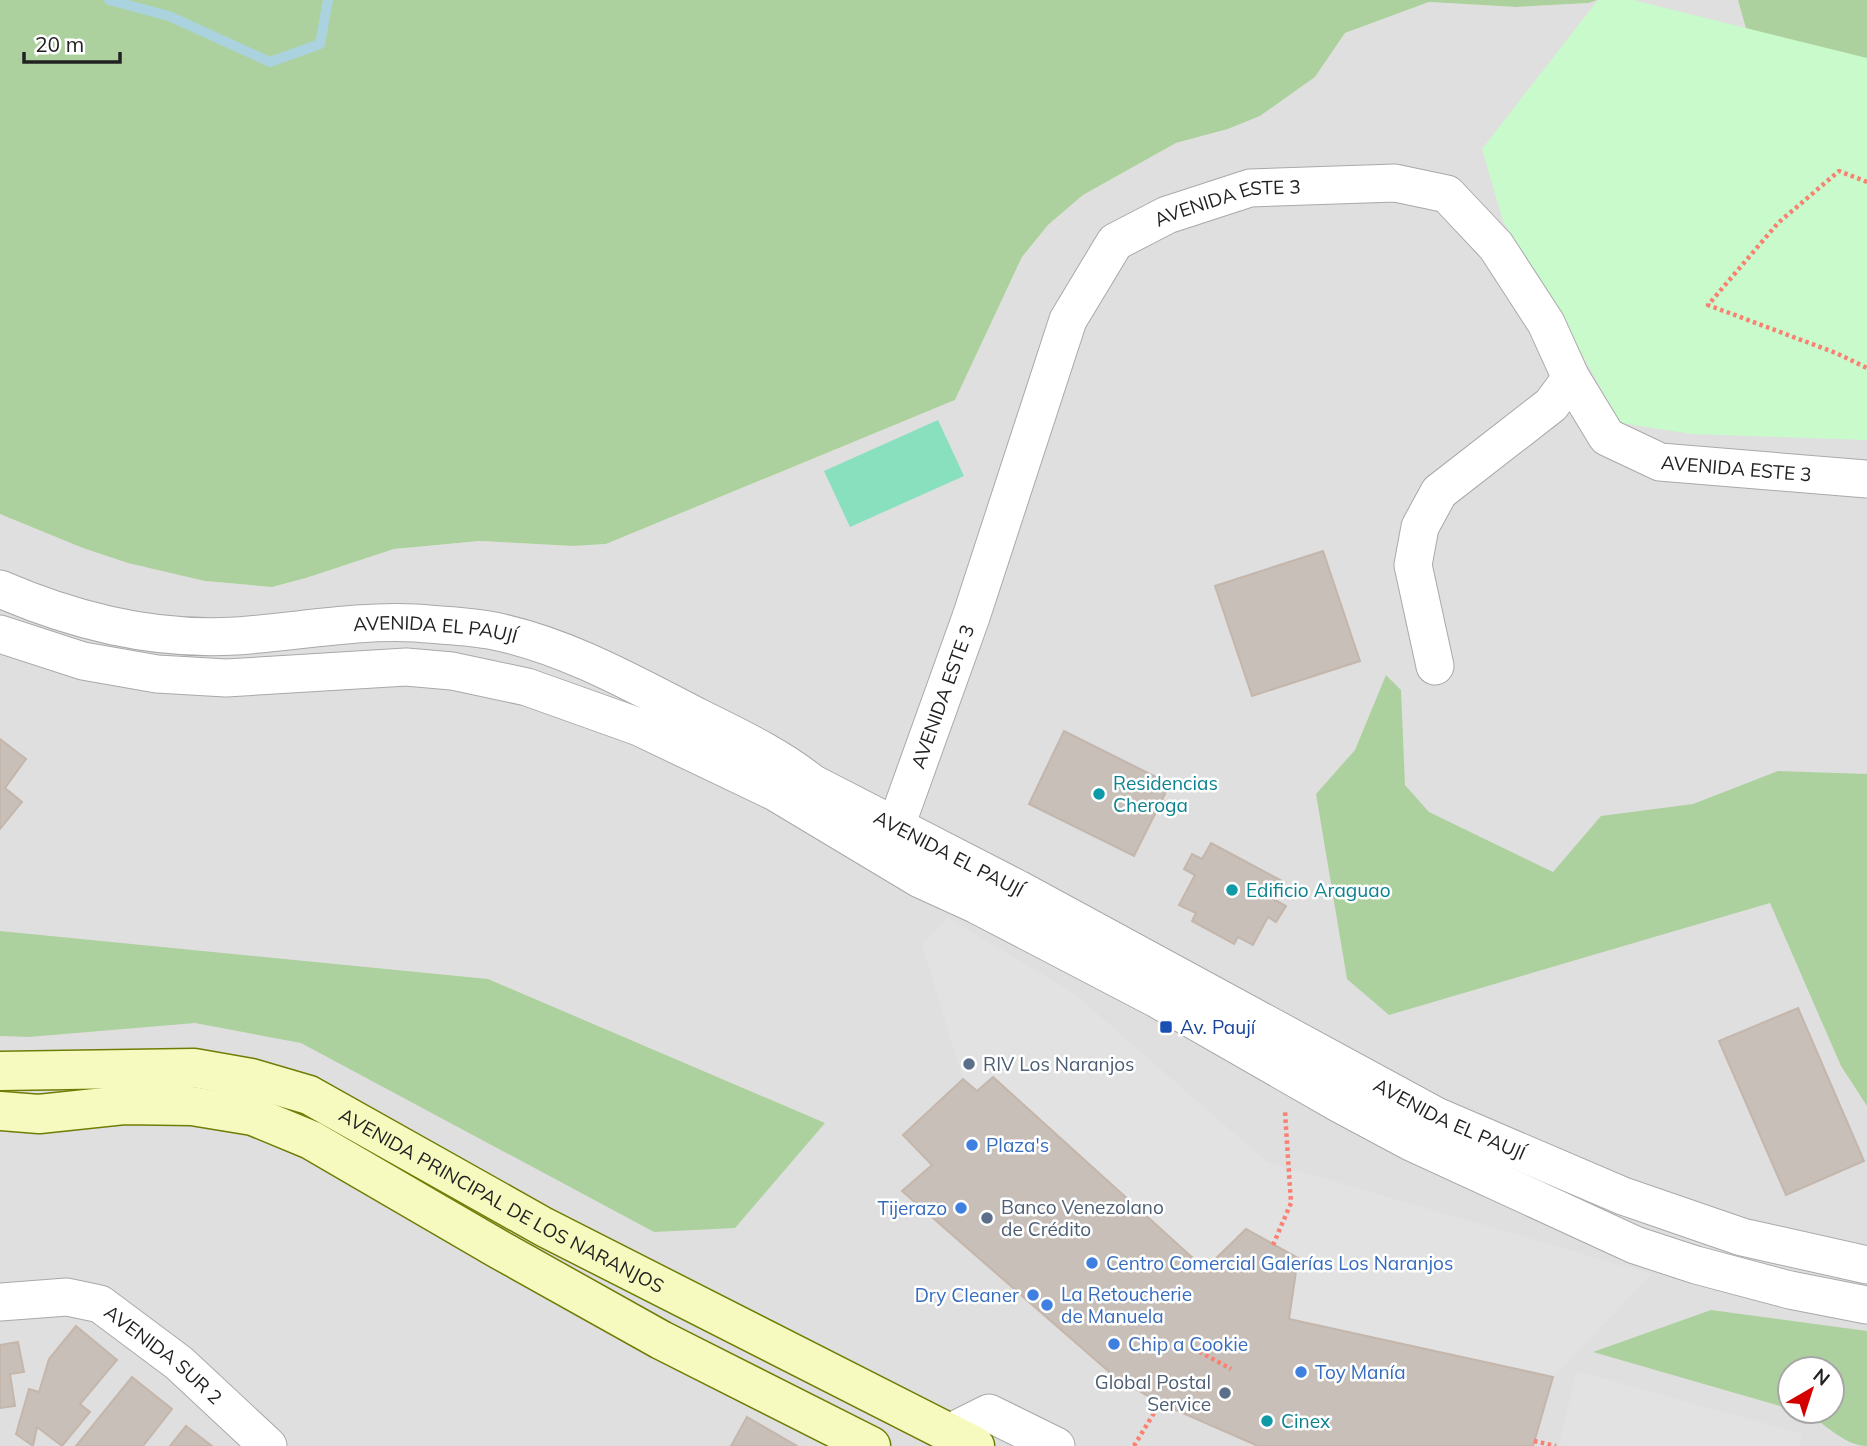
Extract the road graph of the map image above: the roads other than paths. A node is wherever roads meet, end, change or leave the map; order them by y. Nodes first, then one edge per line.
1 (1571, 378) junction
2 (1867, 479) edge
3 (0, 589) edge
4 (0, 634) edge
5 (1435, 666) dead end
6 (890, 842) junction
7 (0, 1071) edge
8 (0, 1111) edge
9 (1867, 1265) edge
10 (0, 1301) edge
11 (1867, 1305) edge
12 (962, 1439) edge
13 (268, 1446) edge
14 (871, 1446) edge
15 (1056, 1446) edge

1 - 2 street, AVENIDA ESTE 3
1 - 5 street
1 - 6 street, AVENIDA ESTE 3
3 - 6 street, AVENIDA EL PAUJÍ
4 - 6 street, AVENIDA EL PAUJÍ
6 - 9 street, AVENIDA EL PAUJÍ
6 - 11 street, AVENIDA EL PAUJÍ
7 - 12 main road, AVENIDA PRINCIPAL DE LOS NARANJOS
8 - 14 main road, AVENIDA PRINCIPAL DE LOS NARANJOS
10 - 13 street, AVENIDA SUR 2
12 - 15 street

